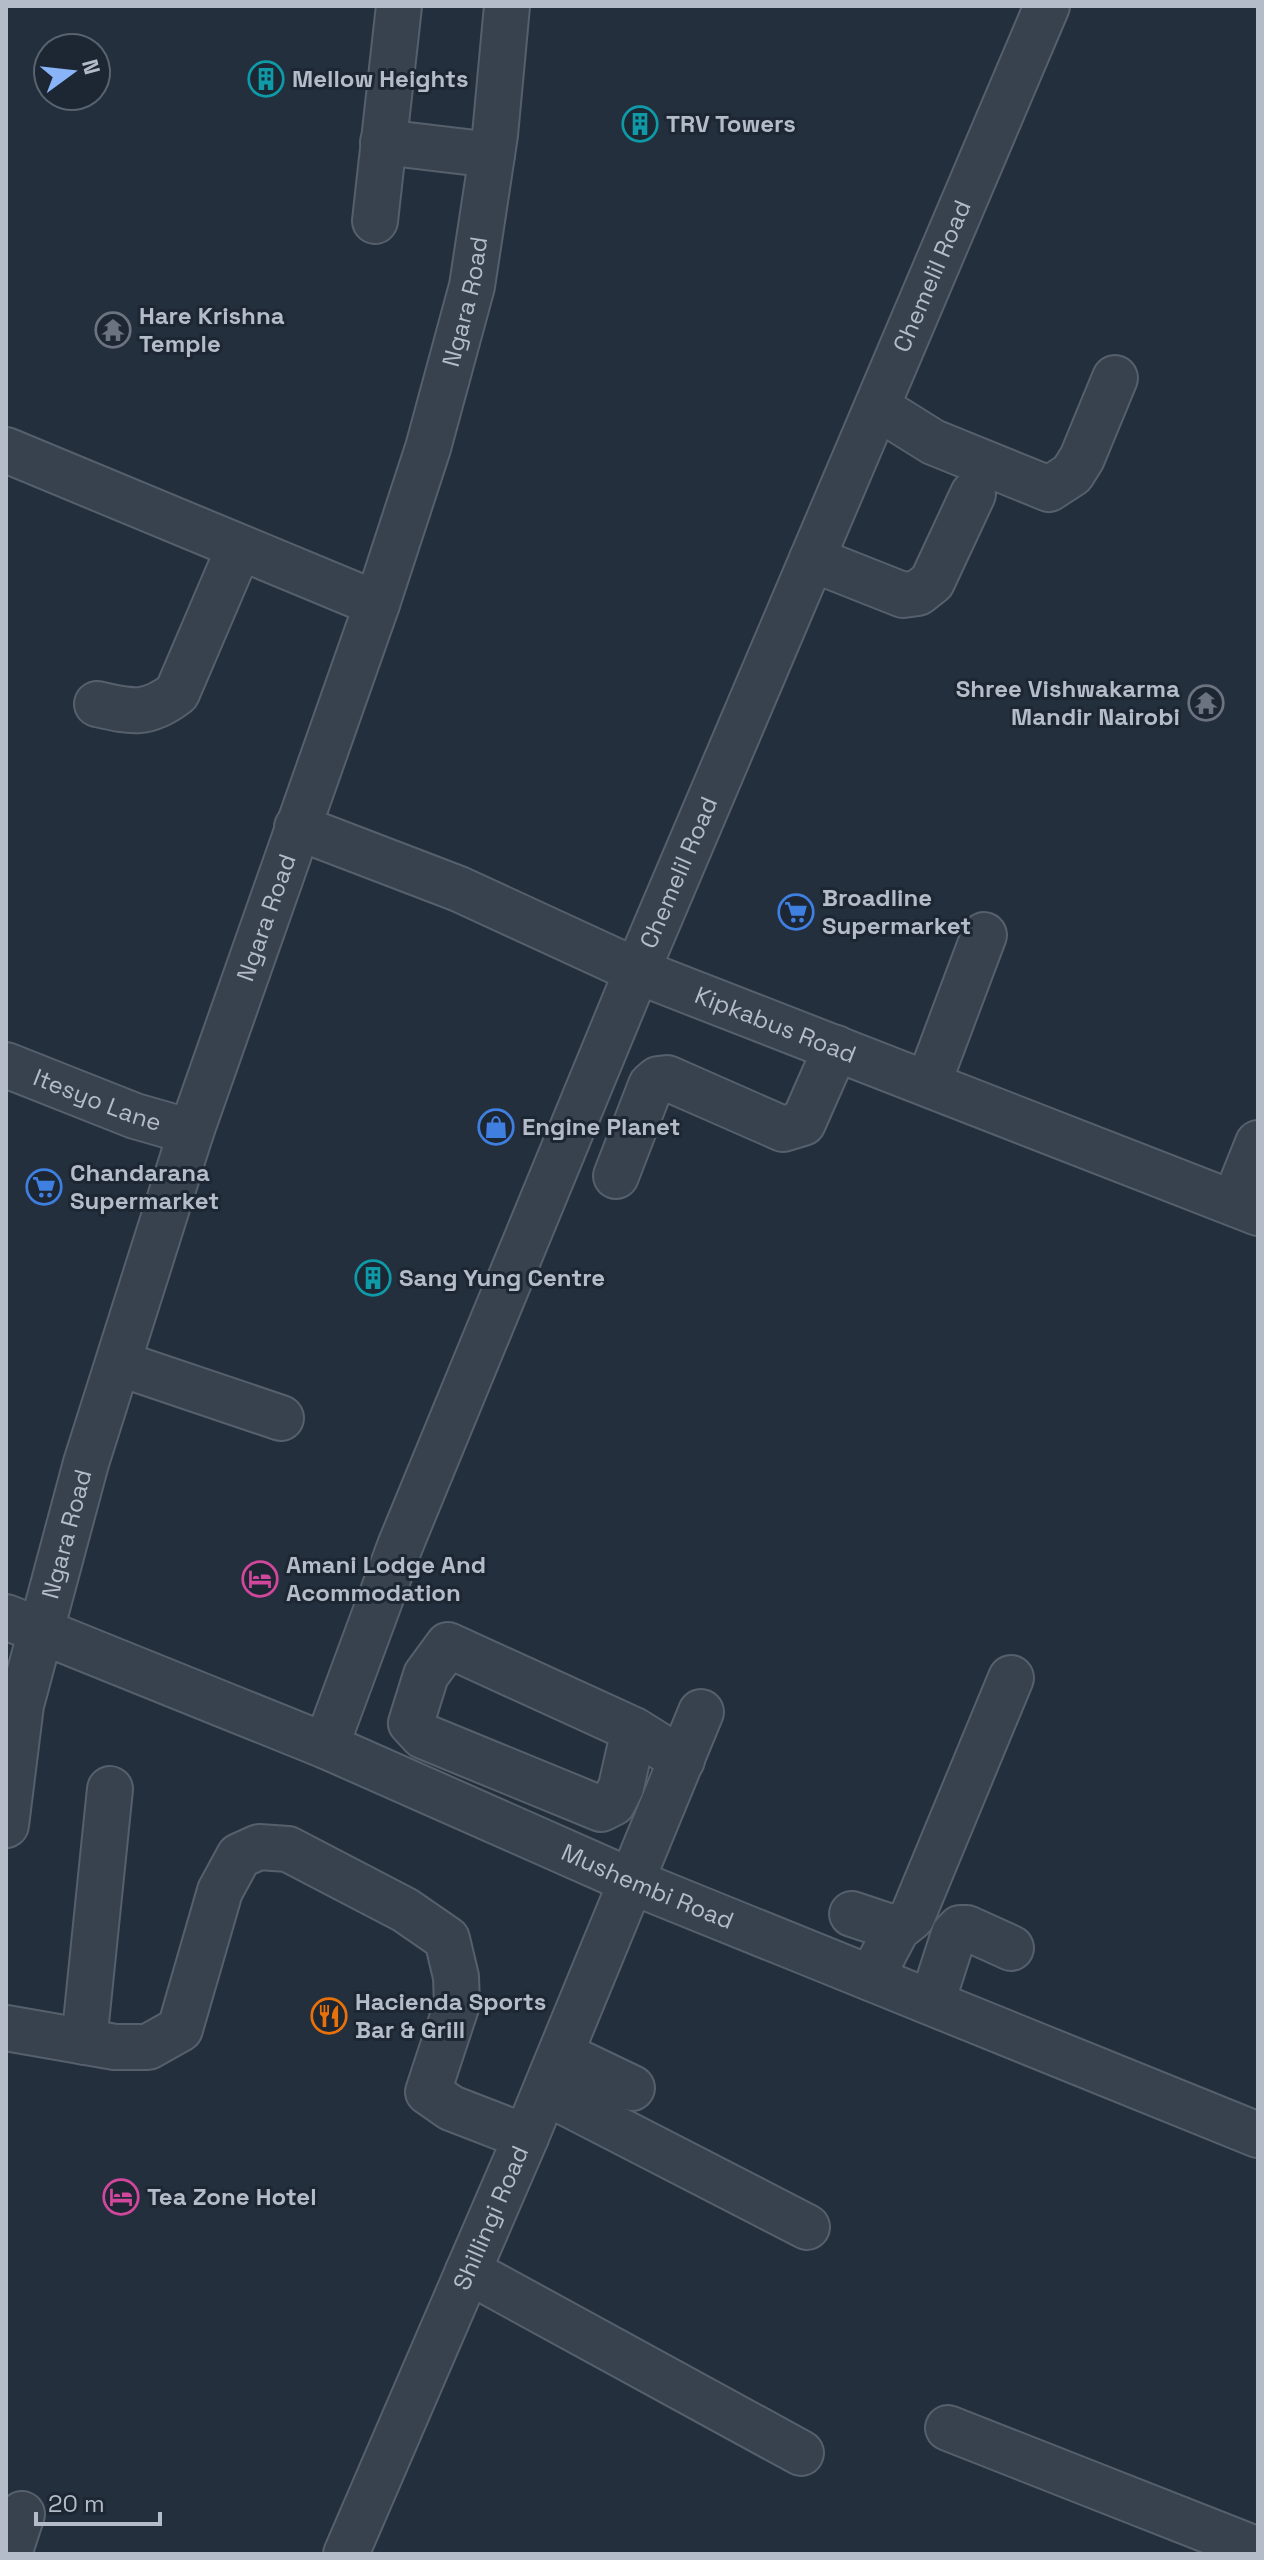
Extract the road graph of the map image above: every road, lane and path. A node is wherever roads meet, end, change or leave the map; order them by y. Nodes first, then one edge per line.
1 (399, 6) edge
2 (507, 6) edge
3 (1047, 6) edge
4 (383, 142) junction
5 (492, 155) junction
6 (375, 221) dead end
7 (1115, 378) dead end
8 (877, 407) junction
9 (6, 450) edge
10 (973, 494) dead end
11 (239, 548) junction
12 (812, 559) junction
13 (377, 604) junction
14 (97, 704) dead end
15 (297, 827) junction
16 (984, 935) dead end
17 (637, 971) junction
18 (836, 1048) junction
19 (6, 1065) edge
20 (928, 1084) junction
21 (191, 1132) junction
22 (1258, 1143) edge
23 (616, 1176) dead end
24 (1246, 1208) edge
25 (118, 1363) junction
26 (281, 1418) dead end
27 (23, 1624) edge
28 (1011, 1678) dead end
29 (701, 1712) dead end
30 (634, 1730) junction
31 (326, 1746) junction
32 (682, 1760) junction
33 (110, 1789) dead end
34 (6, 1825) edge
35 (633, 1882) junction
36 (852, 1914) dead end
37 (897, 1929) junction
38 (1011, 1948) dead end
39 (871, 1978) junction
40 (932, 2002) junction
41 (6, 2028) edge
42 (84, 2042) junction
43 (553, 2073) junction
44 (632, 2088) dead end
45 (1258, 2135) edge
46 (526, 2137) junction
47 (807, 2227) dead end
48 (468, 2271) junction
49 (948, 2428) dead end
50 (801, 2453) dead end
51 (1258, 2550) edge
52 (346, 2554) edge

1 - 4 street
2 - 5 street, Ngara Road
3 - 8 street, Chemelil Road
4 - 5 street
4 - 6 street
5 - 13 street, Ngara Road
7 - 8 street
8 - 12 street, Chemelil Road
9 - 11 street
10 - 12 street
11 - 13 street
11 - 14 street
12 - 17 street, Chemelil Road
13 - 15 street, Ngara Road
15 - 17 street, Kipkabus Road
15 - 21 street, Ngara Road
16 - 20 street
17 - 18 street, Kipkabus Road
17 - 31 street, Chemelil Road
18 - 20 street, Kipkabus Road
18 - 23 street
19 - 21 street, Itesyo Lane
20 - 24 street, Kipkabus Road
21 - 25 street, Ngara Road
22 - 24 street
25 - 26 street
25 - 27 street, Ngara Road
27 - 31 street, Mushembi Road
27 - 34 street, Ngara Road
28 - 37 street
29 - 32 street, Shillingi Road
30 - 30 street
30 - 32 street
31 - 35 street, Mushembi Road
32 - 35 street, Shillingi Road
33 - 42 street
35 - 39 street, Mushembi Road
35 - 43 street, Shillingi Road
36 - 37 street
37 - 39 street
38 - 40 street
39 - 40 street, Mushembi Road
40 - 45 street, Mushembi Road
41 - 42 street
42 - 46 street
43 - 44 street
43 - 46 street, Shillingi Road
43 - 47 street
46 - 48 street, Shillingi Road
48 - 50 street
48 - 52 street, Shillingi Road
49 - 51 street

